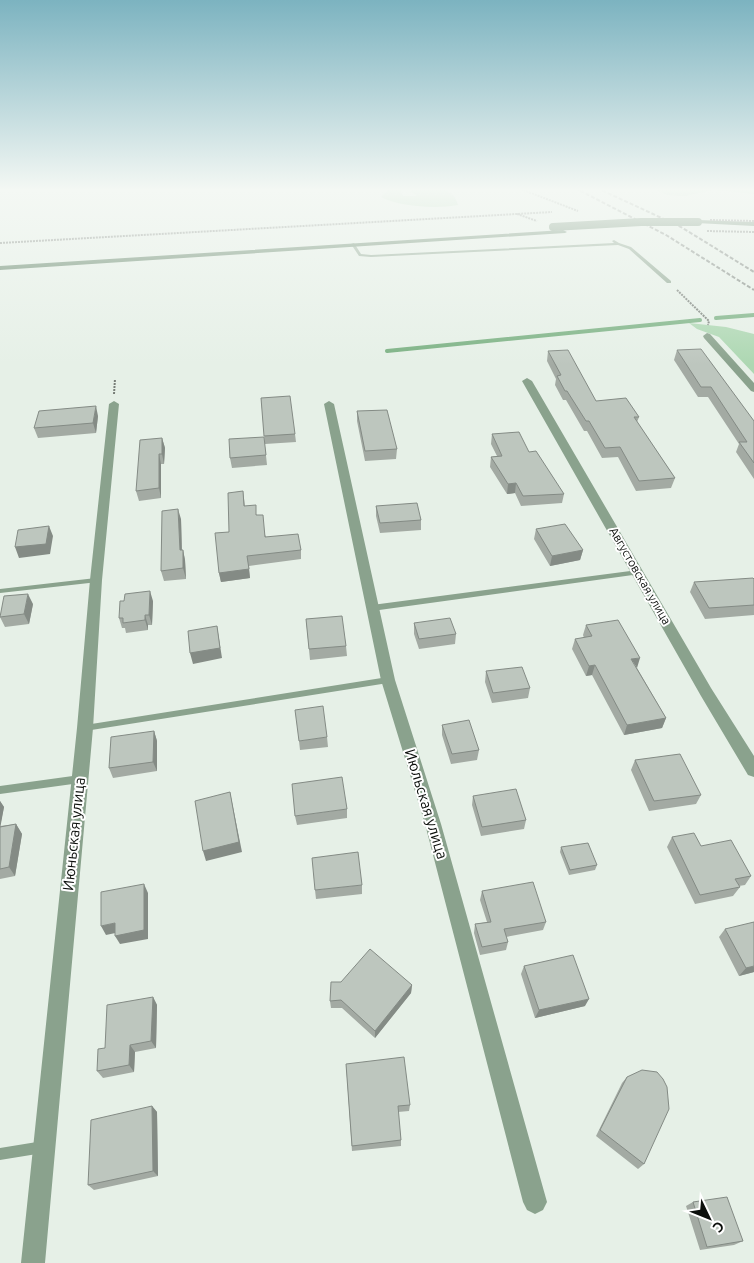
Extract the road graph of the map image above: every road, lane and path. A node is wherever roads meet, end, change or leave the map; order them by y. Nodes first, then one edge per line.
1 (238, 247) edge
2 (310, 247) edge
3 (355, 247) edge
4 (542, 247) edge
5 (627, 247) edge
6 (0, 262) edge
7 (0, 268) edge
8 (669, 282) joint
9 (707, 336) joint
10 (526, 381) dead end
11 (754, 389) edge
12 (114, 404) dead end
13 (329, 404) dead end
14 (638, 572) junction
15 (96, 580) junction
16 (0, 591) edge
17 (372, 608) junction
18 (388, 680) junction
19 (85, 728) junction
20 (754, 770) edge
21 (80, 779) junction
22 (0, 790) edge
23 (43, 1147) junction
24 (0, 1154) edge
25 (534, 1202) dead end
26 (33, 1263) edge

1 - 6 main road, bridge
2 - 7 main road
3 - 4 lane
5 - 8 lane
8 - 9 path
9 - 11 street
10 - 14 street, Августовская улица
12 - 15 street, Июньская улица
13 - 17 street, Июльская улица
14 - 17 lane
14 - 20 street, Августовская улица
15 - 16 lane
15 - 19 street, Июньская улица
17 - 18 street, Июльская улица
18 - 19 lane
18 - 25 street, Июльская улица
19 - 21 street, Июньская улица
21 - 22 lane
21 - 23 street, Июньская улица
23 - 24 lane
23 - 26 street, Июньская улица

